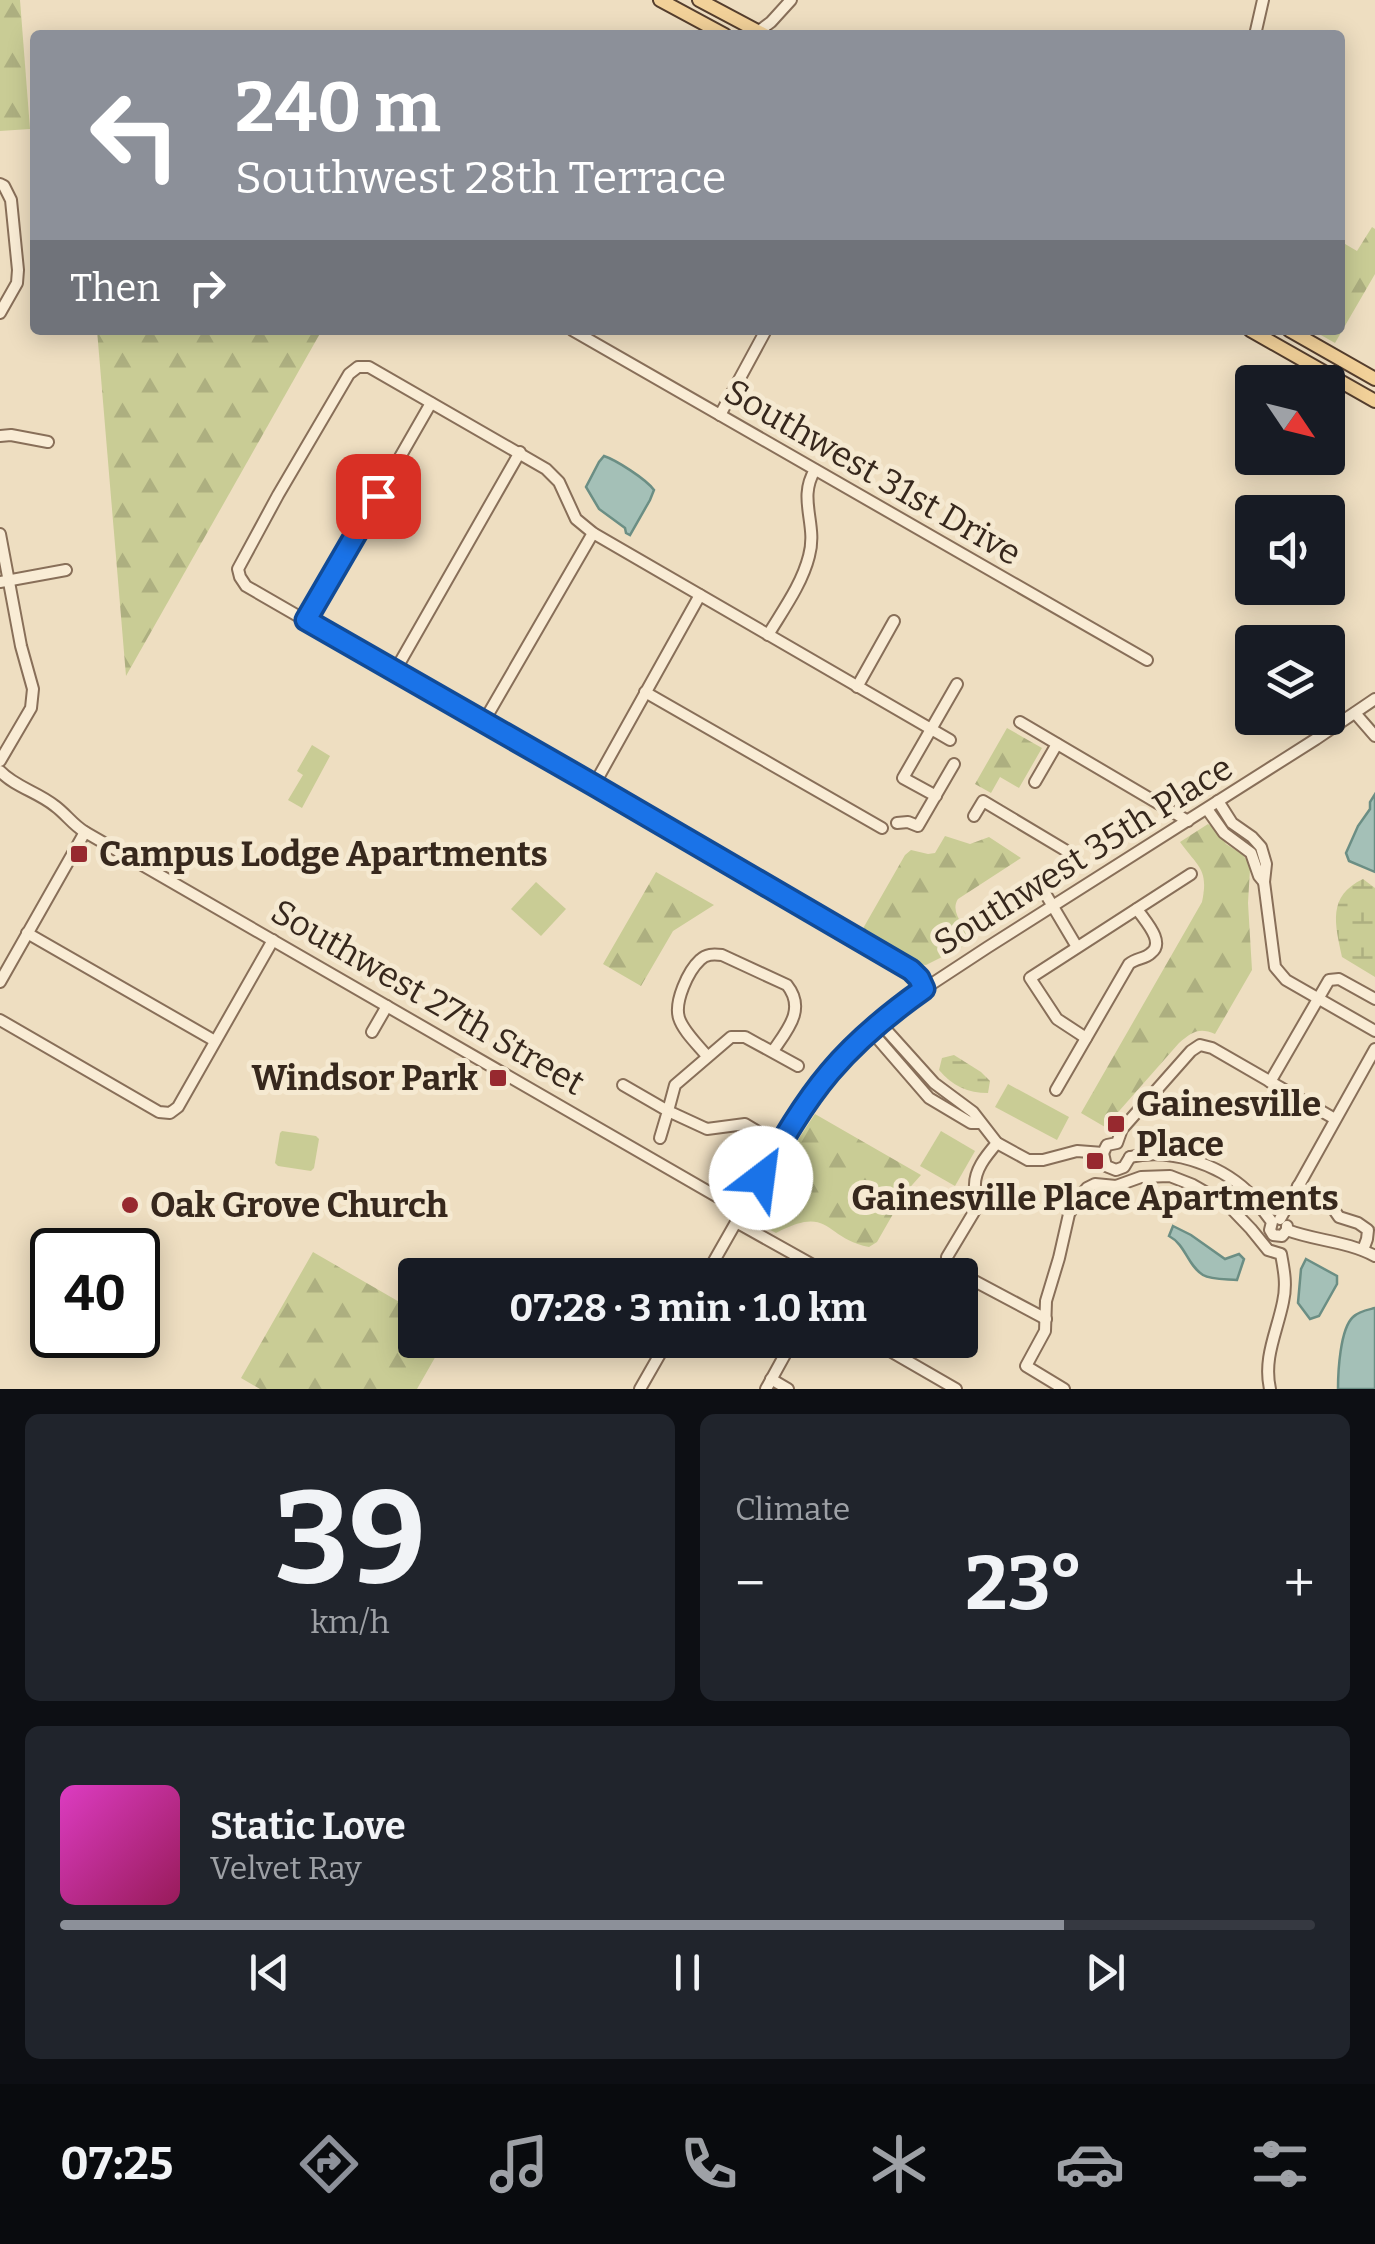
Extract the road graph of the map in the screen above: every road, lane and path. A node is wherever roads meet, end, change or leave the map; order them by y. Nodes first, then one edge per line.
1 (660, 0) edge
2 (699, 0) edge
3 (790, 0) edge
4 (1263, 0) edge
5 (716, 30) edge
6 (752, 30) edge
7 (763, 30) edge
8 (1256, 30) edge
9 (0, 184) edge
10 (0, 313) edge
11 (581, 335) edge
12 (763, 335) edge
13 (1259, 335) edge
14 (1297, 335) edge
15 (1375, 379) edge
16 (1372, 396) edge
17 (431, 404) junction
18 (720, 415) junction
19 (0, 436) edge
20 (48, 442) dead end
21 (520, 452) junction
22 (814, 470) junction
23 (593, 533) junction
24 (0, 534) edge
25 (66, 570) dead end
26 (4, 581) edge
27 (700, 595) junction
28 (306, 620) junction
29 (894, 621) dead end
30 (768, 635) junction
31 (1147, 660) dead end
32 (395, 670) junction
33 (957, 684) dead end
34 (857, 687) junction
35 (645, 692) junction
36 (1375, 698) edge
37 (1355, 713) junction
38 (1020, 722) dead end
39 (483, 723) junction
40 (930, 729) junction
41 (1375, 736) edge
42 (950, 740) dead end
43 (1057, 744) junction
44 (0, 760) edge
45 (954, 764) dead end
46 (0, 771) edge
47 (1035, 782) dead end
48 (594, 785) junction
49 (936, 796) junction
50 (1218, 801) junction
51 (1207, 809) junction
52 (974, 816) dead end
53 (1188, 820) junction
54 (897, 823) dead end
55 (1234, 826) junction
56 (882, 828) dead end
57 (86, 832) junction
58 (1224, 833) junction
59 (1191, 874) dead end
60 (1264, 882) junction
61 (1039, 883) junction
62 (1053, 906) junction
63 (1138, 909) junction
64 (996, 911) dead end
65 (28, 934) junction
66 (273, 940) junction
67 (1078, 947) junction
68 (0, 982) edge
69 (924, 989) junction
70 (1318, 999) junction
71 (1375, 999) edge
72 (386, 1006) junction
73 (0, 1020) edge
74 (875, 1027) junction
75 (372, 1032) dead end
76 (1375, 1032) edge
77 (1086, 1038) junction
78 (216, 1041) junction
79 (1375, 1049) edge
80 (773, 1051) junction
81 (707, 1056) junction
82 (798, 1066) dead end
83 (1270, 1082) junction
84 (624, 1084) dead end
85 (919, 1084) junction
86 (1056, 1090) dead end
87 (945, 1096) junction
88 (668, 1111) junction
89 (1335, 1120) junction
90 (980, 1122) junction
91 (660, 1138) dead end
92 (1117, 1142) junction
93 (997, 1143) junction
94 (780, 1145) junction
95 (1102, 1153) junction
96 (1130, 1157) junction
97 (1116, 1170) junction
98 (1116, 1186) junction
99 (1298, 1186) junction
100 (739, 1216) junction
101 (1276, 1220) junction
102 (1284, 1233) junction
103 (1362, 1250) junction
104 (1280, 1254) junction
105 (1375, 1256) edge
106 (716, 1258) edge
107 (804, 1258) edge
108 (1046, 1320) junction
109 (658, 1358) edge
110 (783, 1358) edge
111 (902, 1358) edge
112 (769, 1384) edge
113 (640, 1389) edge
114 (788, 1389) edge
115 (956, 1389) edge
116 (1064, 1389) edge
117 (1270, 1389) edge

1 - 5 main road
2 - 6 main road
3 - 7 street
4 - 8 street
9 - 10 street
11 - 18 street, Southwest 31st Drive
12 - 18 street
13 - 16 main road
14 - 15 main road
17 - 21 street
17 - 28 street
17 - 28 street
18 - 22 street, Southwest 31st Drive
19 - 20 street
21 - 23 street
21 - 32 street
22 - 30 street
22 - 31 street, Southwest 31st Drive
23 - 27 street
23 - 39 street
24 - 26 street
25 - 26 street
26 - 44 street
27 - 30 street
27 - 35 street
28 - 32 street
29 - 34 street
30 - 34 street
32 - 39 street
33 - 40 street
34 - 40 street
35 - 48 street
35 - 56 street
36 - 37 street, Southwest 35th Place
37 - 41 street
37 - 50 street, Southwest 35th Place
38 - 43 street
39 - 48 street
40 - 42 street
40 - 49 street
43 - 47 street
43 - 53 street
45 - 49 street
46 - 57 street, Southwest 27th Street
48 - 69 street
49 - 54 street
50 - 51 street, Southwest 35th Place
50 - 55 street
51 - 53 street, Southwest 35th Place
51 - 58 street
52 - 61 street
53 - 62 street, Southwest 35th Place
55 - 58 street
55 - 60 street
57 - 65 street
57 - 66 street, Southwest 27th Street
58 - 60 street
59 - 63 street
60 - 70 street
61 - 62 street
61 - 64 street
62 - 67 street
62 - 69 street, Southwest 35th Place
63 - 67 street
63 - 77 street
65 - 68 street
65 - 78 street
66 - 72 street, Southwest 27th Street
66 - 78 street
67 - 77 street
69 - 74 street, Southwest 35th Place
70 - 71 street
70 - 76 street
70 - 83 street
72 - 75 street
72 - 100 street, Southwest 27th Street
73 - 78 street
74 - 85 street
74 - 87 street
74 - 94 street, Southwest 35th Place
77 - 86 street
79 - 89 street
80 - 81 street
80 - 81 street
80 - 82 street
81 - 88 street
83 - 89 street
83 - 92 street
84 - 88 street
85 - 87 street
85 - 90 street
87 - 90 street
88 - 91 street
88 - 94 street
89 - 99 street
90 - 93 street
92 - 95 street
92 - 96 street
93 - 95 street
93 - 108 street
94 - 100 street, Southwest 35th Place
95 - 97 street
96 - 97 street
96 - 101 street
97 - 98 street
98 - 104 street
98 - 108 street
99 - 101 street
99 - 103 street
100 - 106 street, Southwest 35th Place
100 - 107 street, Southwest 27th Street
101 - 102 street
102 - 103 street
102 - 104 street
103 - 105 street
104 - 117 street
108 - 116 street
109 - 113 street
110 - 112 street
111 - 115 street
112 - 114 street

